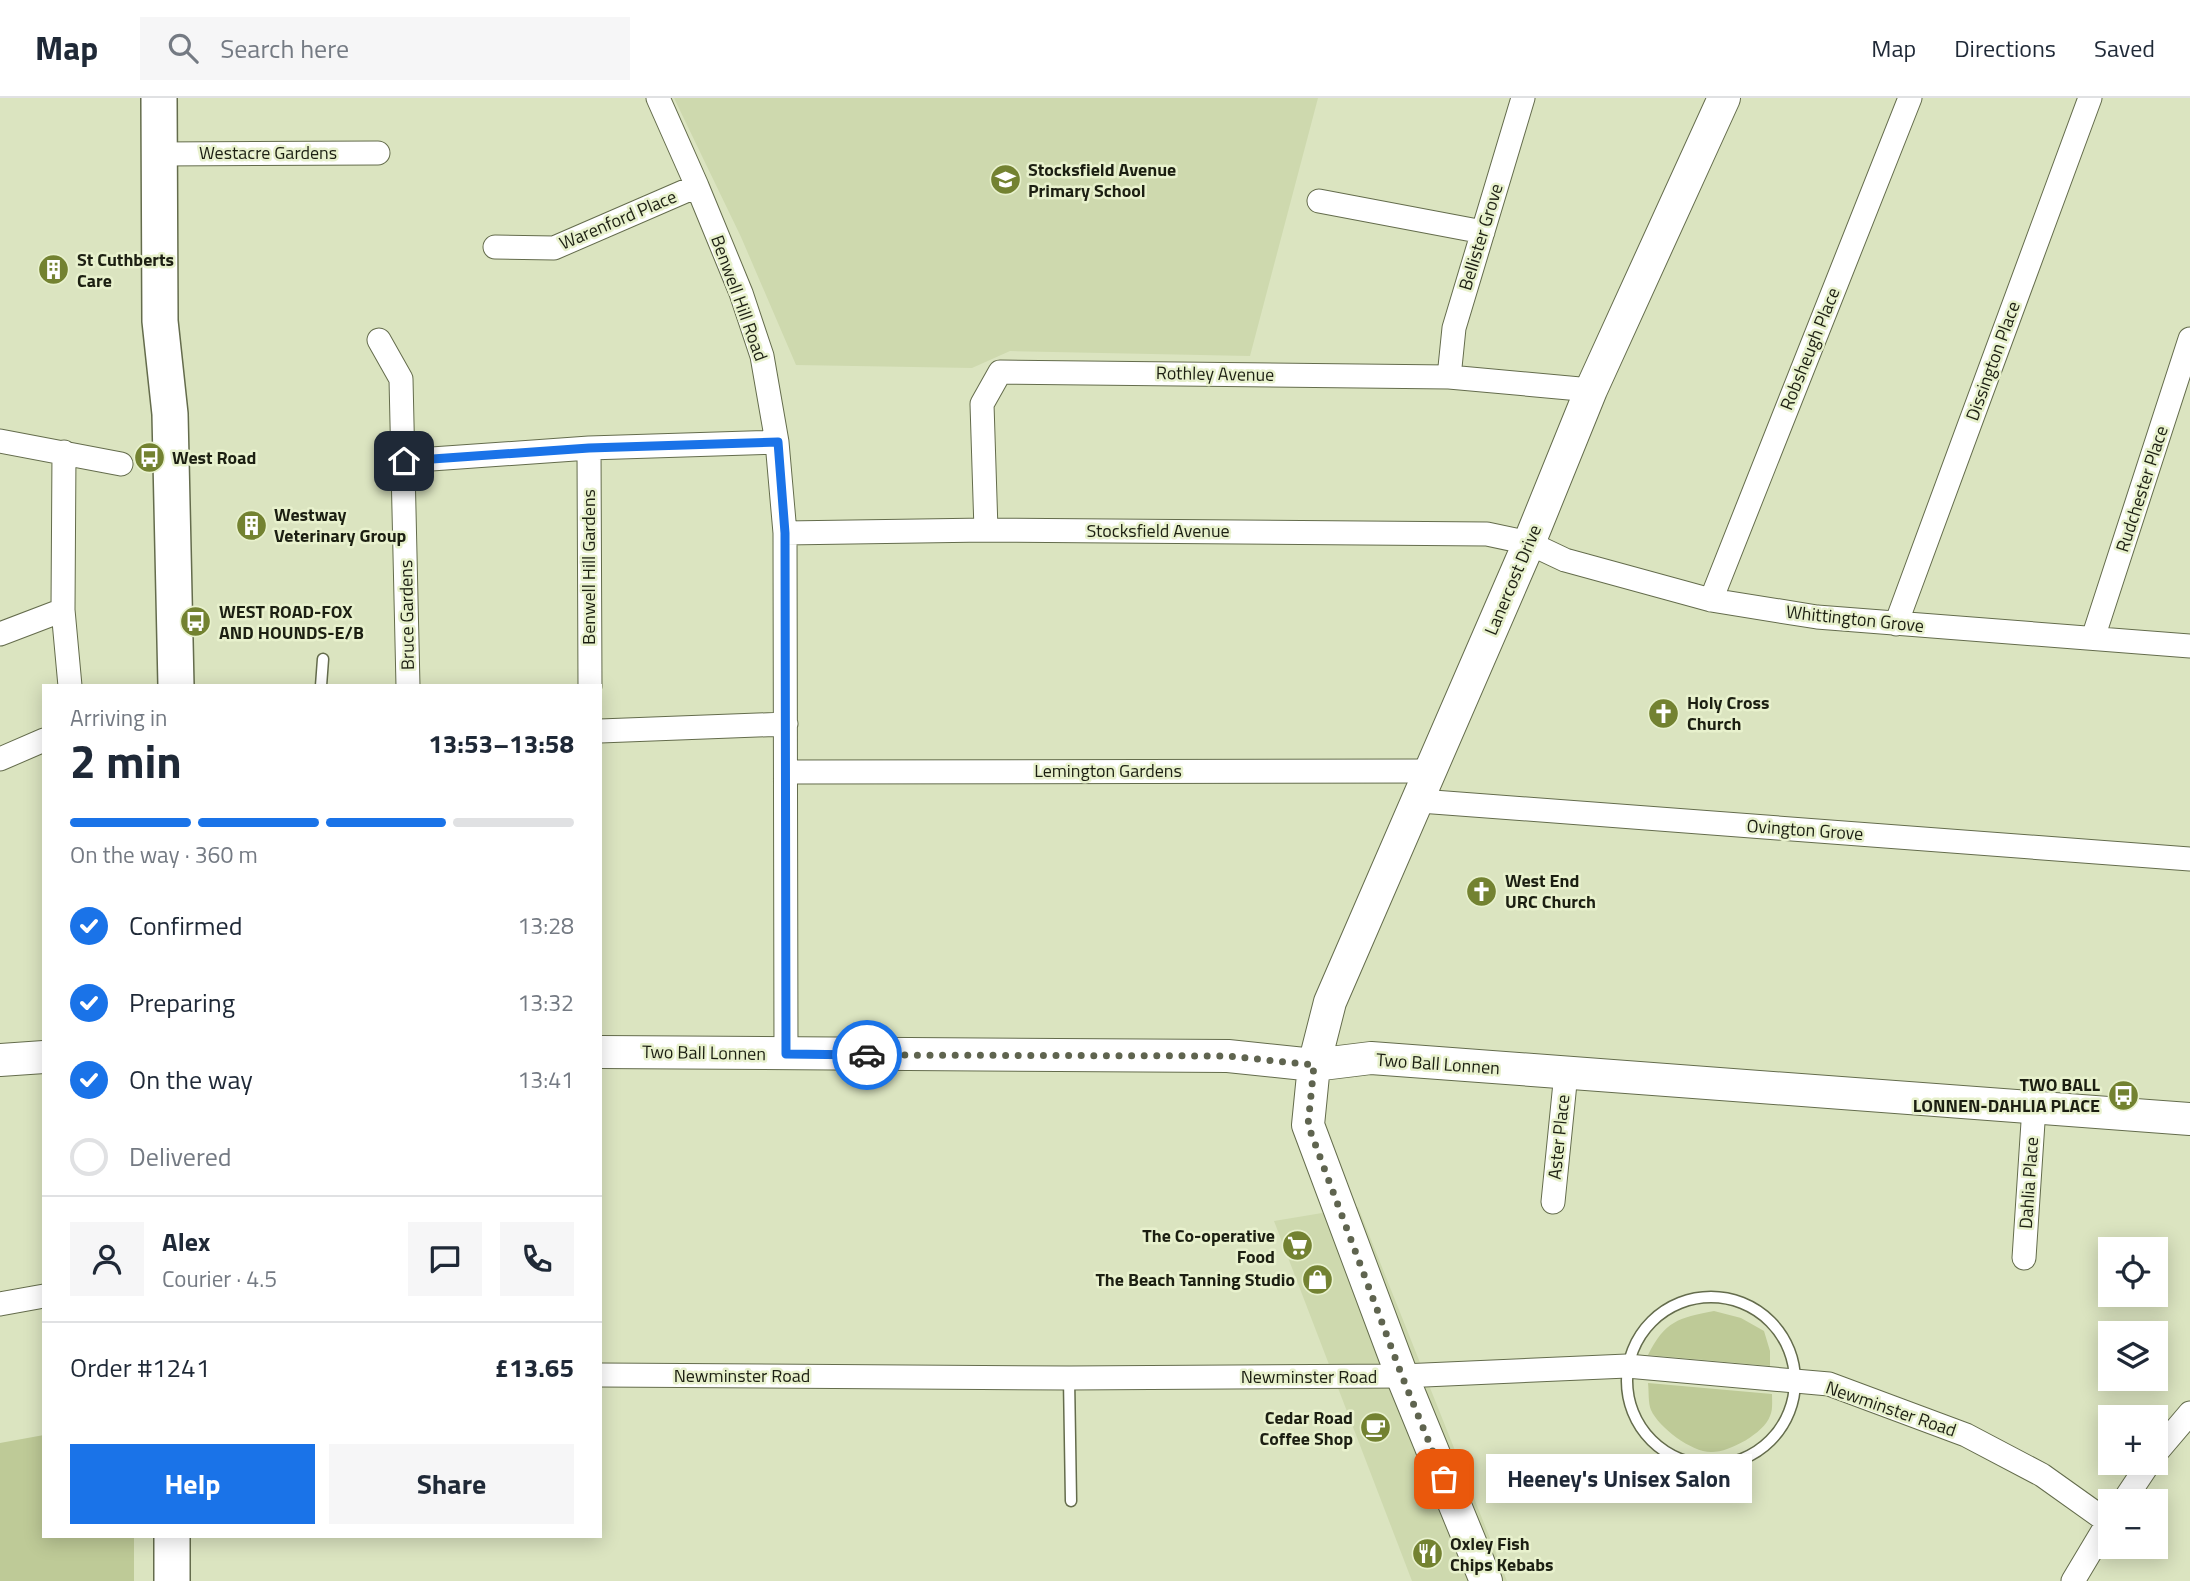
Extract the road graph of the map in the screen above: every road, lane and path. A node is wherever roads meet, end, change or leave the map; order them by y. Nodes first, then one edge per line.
1 (159, 98) edge
2 (182, 98) edge
3 (658, 98) edge
4 (1523, 98) edge
5 (1724, 98) edge
6 (1910, 98) edge
7 (2090, 98) edge
8 (378, 153) dead end
9 (170, 154) junction
10 (697, 186) junction
11 (1319, 201) dead end
12 (1483, 232) junction
13 (495, 247) dead end
14 (2190, 339) edge
15 (379, 340) dead end
16 (1449, 377) junction
17 (1591, 390) junction
18 (0, 441) edge
19 (778, 442) junction
20 (589, 448) junction
21 (64, 452) junction
22 (404, 461) junction
23 (121, 464) dead end
24 (986, 530) junction
25 (785, 533) junction
26 (1530, 543) junction
27 (1711, 600) junction
28 (63, 610) junction
29 (1896, 624) junction
30 (0, 635) edge
31 (2093, 638) junction
32 (2190, 646) edge
33 (323, 659) dead end
34 (70, 684) edge
35 (176, 684) edge
36 (321, 684) edge
37 (408, 684) edge
38 (590, 684) edge
39 (786, 724) junction
40 (602, 731) edge
41 (42, 741) edge
42 (0, 758) edge
43 (1431, 771) junction
44 (786, 772) junction
45 (1419, 801) junction
46 (2190, 859) edge
47 (602, 1052) edge
48 (786, 1054) junction
49 (42, 1057) edge
50 (0, 1060) edge
51 (1314, 1065) junction
52 (1566, 1073) junction
53 (2034, 1107) junction
54 (2190, 1118) edge
55 (1553, 1202) dead end
56 (2024, 1258) dead end
57 (42, 1296) edge
58 (0, 1304) edge
59 (1627, 1366) junction
60 (602, 1375) edge
61 (1402, 1376) junction
62 (1069, 1378) junction
63 (1796, 1381) junction
64 (2190, 1413) edge
65 (2168, 1439) edge
66 (1071, 1501) dead end
67 (2098, 1513) edge
68 (172, 1538) edge
69 (2098, 1539) edge
70 (172, 1581) edge
71 (1486, 1581) edge
72 (2073, 1581) edge

1 - 9 main road
2 - 9 main road
3 - 10 street, Benwell Hill Road
4 - 12 street, Bellister Grove
5 - 17 street, Lanercost Drive
6 - 27 street, Robsheugh Place
7 - 29 street, Dissington Place
8 - 9 street, Westacre Gardens
9 - 35 main road
10 - 13 street, Warenford Place
10 - 19 street, Benwell Hill Road
11 - 12 street
12 - 16 street, Bellister Grove
14 - 31 street, Rudchester Place
15 - 22 street, Bruce Gardens
16 - 17 street, Rothley Avenue
16 - 24 street, Rothley Avenue
17 - 26 street, Lanercost Drive
18 - 21 street
19 - 20 street
19 - 25 street, Benwell Hill Road
20 - 22 street
20 - 38 street, Benwell Hill Gardens
21 - 23 street
21 - 28 street
22 - 37 street, Bruce Gardens
24 - 25 street, Stocksfield Avenue
24 - 26 street, Stocksfield Avenue
25 - 39 street, Benwell Hill Road
26 - 27 street, Whittington Grove
26 - 43 street, Lanercost Drive
27 - 29 street, Whittington Grove
28 - 30 street
28 - 34 street
29 - 31 street, Whittington Grove
31 - 32 street, Whittington Grove
33 - 36 lane
39 - 40 street
39 - 44 street, Benwell Hill Road
41 - 42 street
43 - 44 street, Lemington Gardens
43 - 45 street, Lanercost Drive
44 - 48 street, Benwell Hill Road
45 - 46 street, Ovington Grove
45 - 51 street, Lanercost Drive
47 - 48 street, Two Ball Lonnen
48 - 51 street, Two Ball Lonnen
49 - 50 street
51 - 52 street, Two Ball Lonnen
51 - 61 street, Lanercost Drive
52 - 53 street, Two Ball Lonnen
52 - 55 street, Aster Place
53 - 54 street, Two Ball Lonnen
53 - 56 street, Dahlia Place
57 - 58 street
59 - 61 street, Newminster Road
59 - 63 street, Newminster Road
59 - 63 lane
59 - 63 lane
60 - 62 street, Newminster Road
61 - 62 street, Newminster Road
61 - 71 street, Lanercost Drive
62 - 66 lane
63 - 67 street, Newminster Road
64 - 65 street
68 - 70 main road
69 - 72 street

